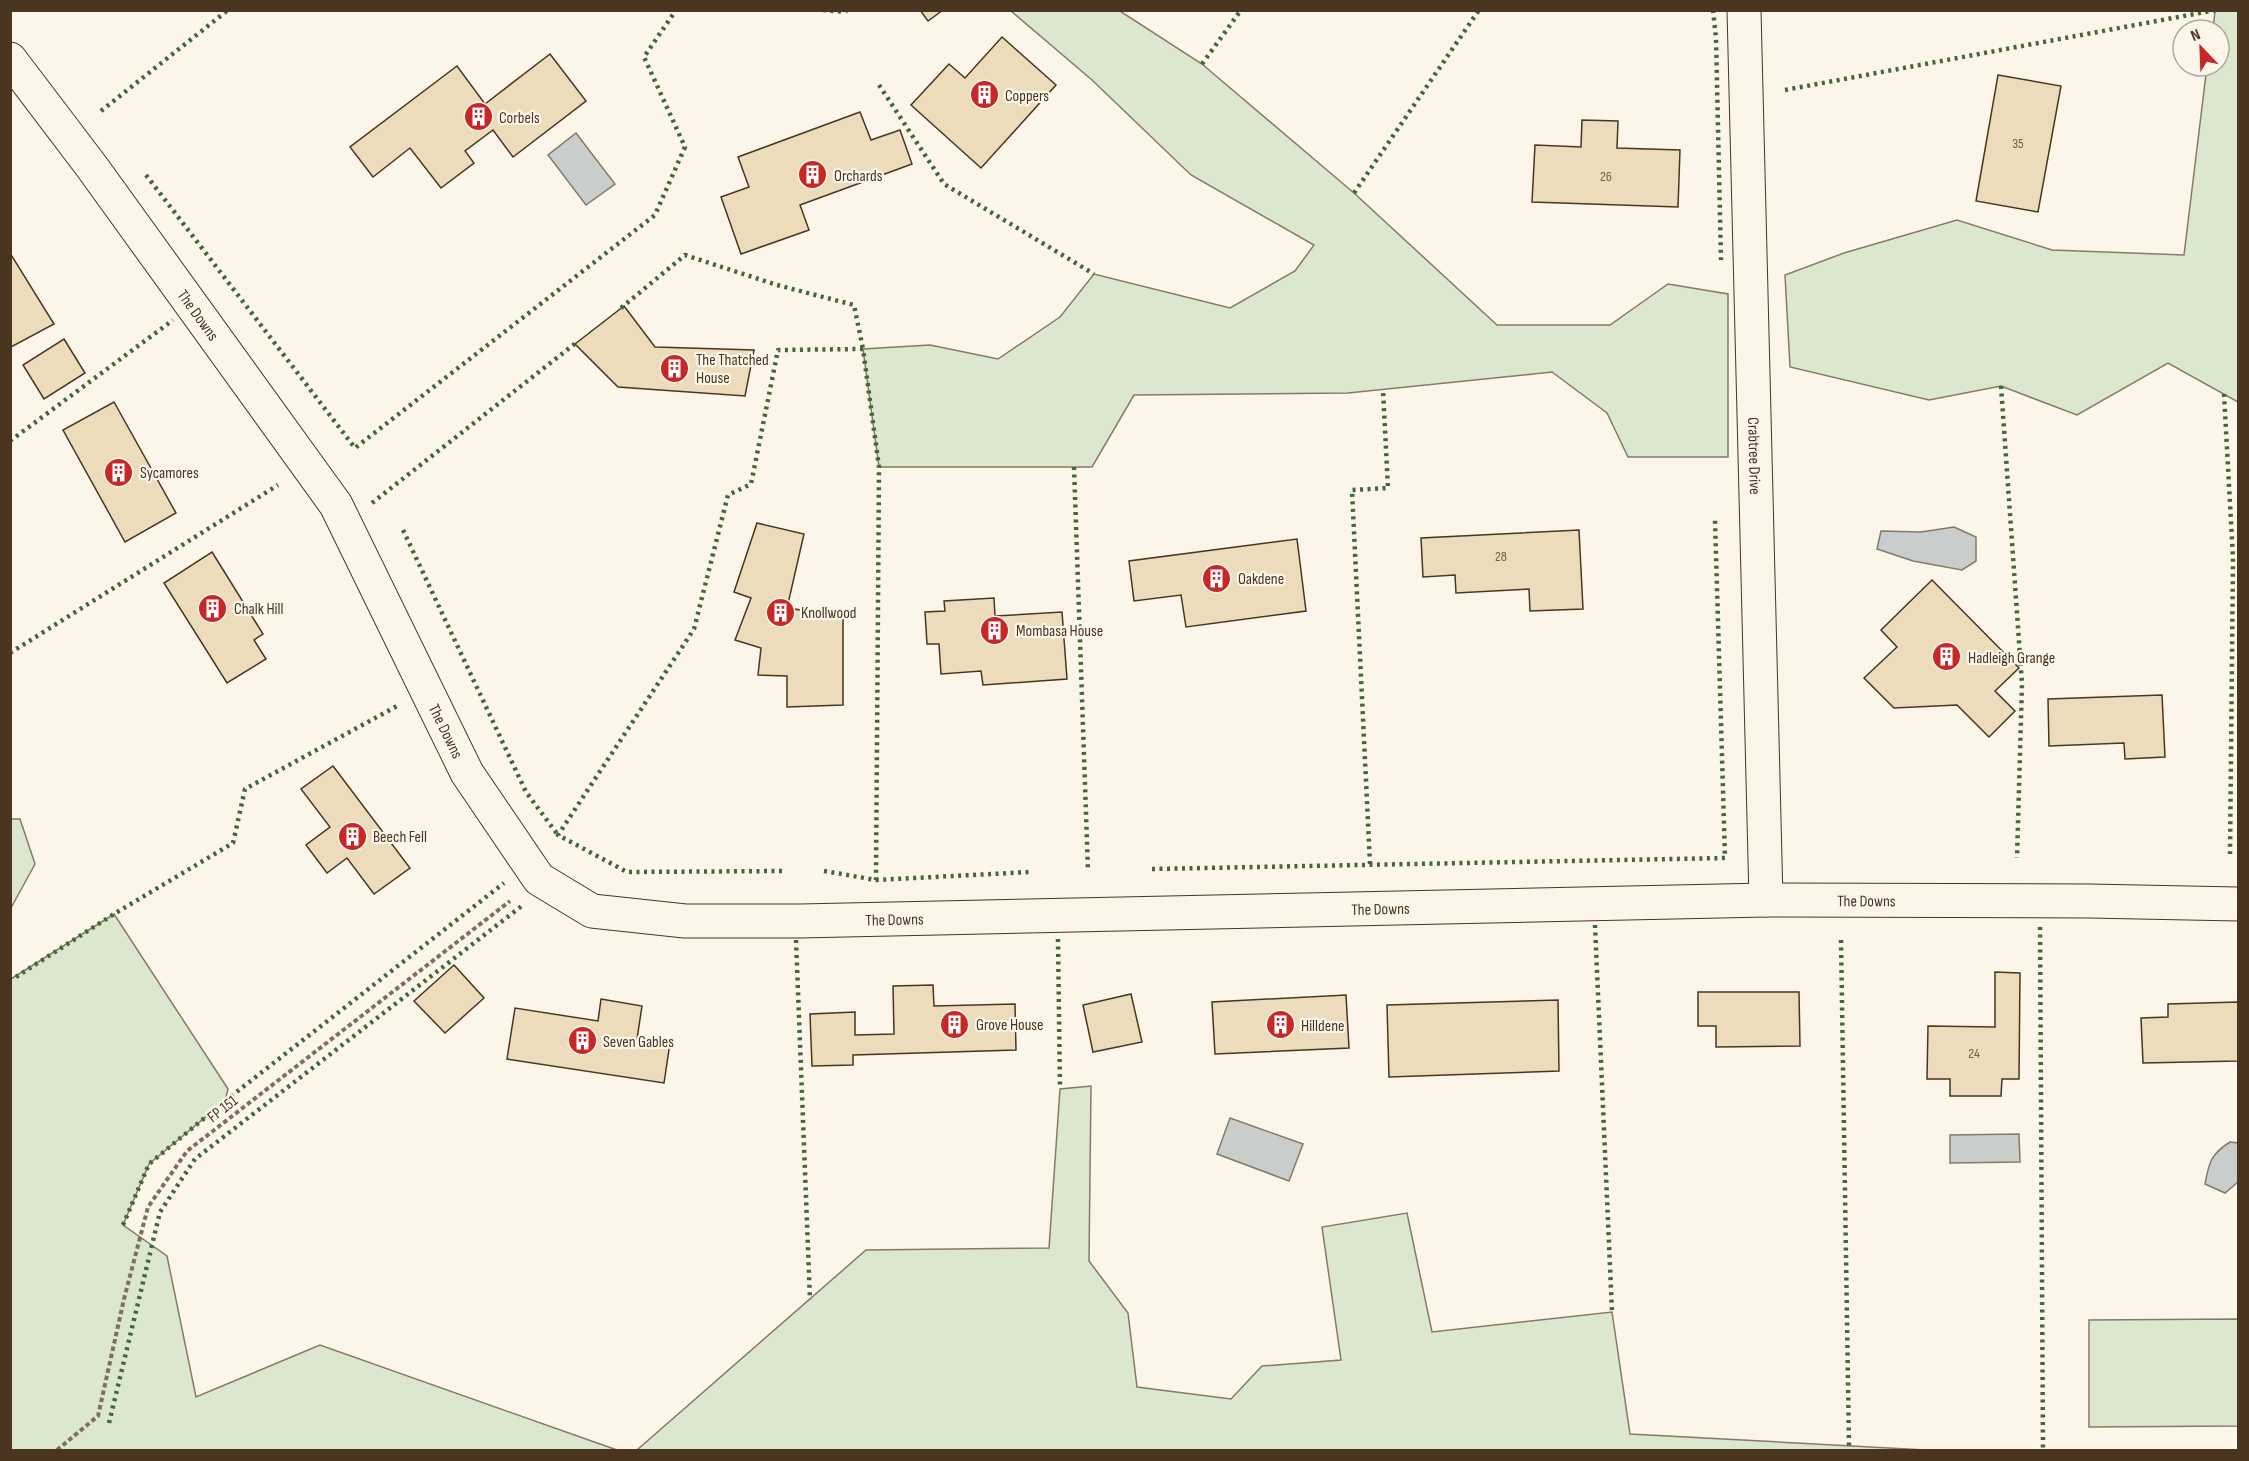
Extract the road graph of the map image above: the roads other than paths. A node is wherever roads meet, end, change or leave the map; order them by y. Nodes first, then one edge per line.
1 (1744, 10) edge
2 (10, 59) edge
3 (1766, 900) junction
4 (2238, 904) edge

1 - 3 street, Crabtree Drive
2 - 3 street, The Downs
3 - 4 street, The Downs

